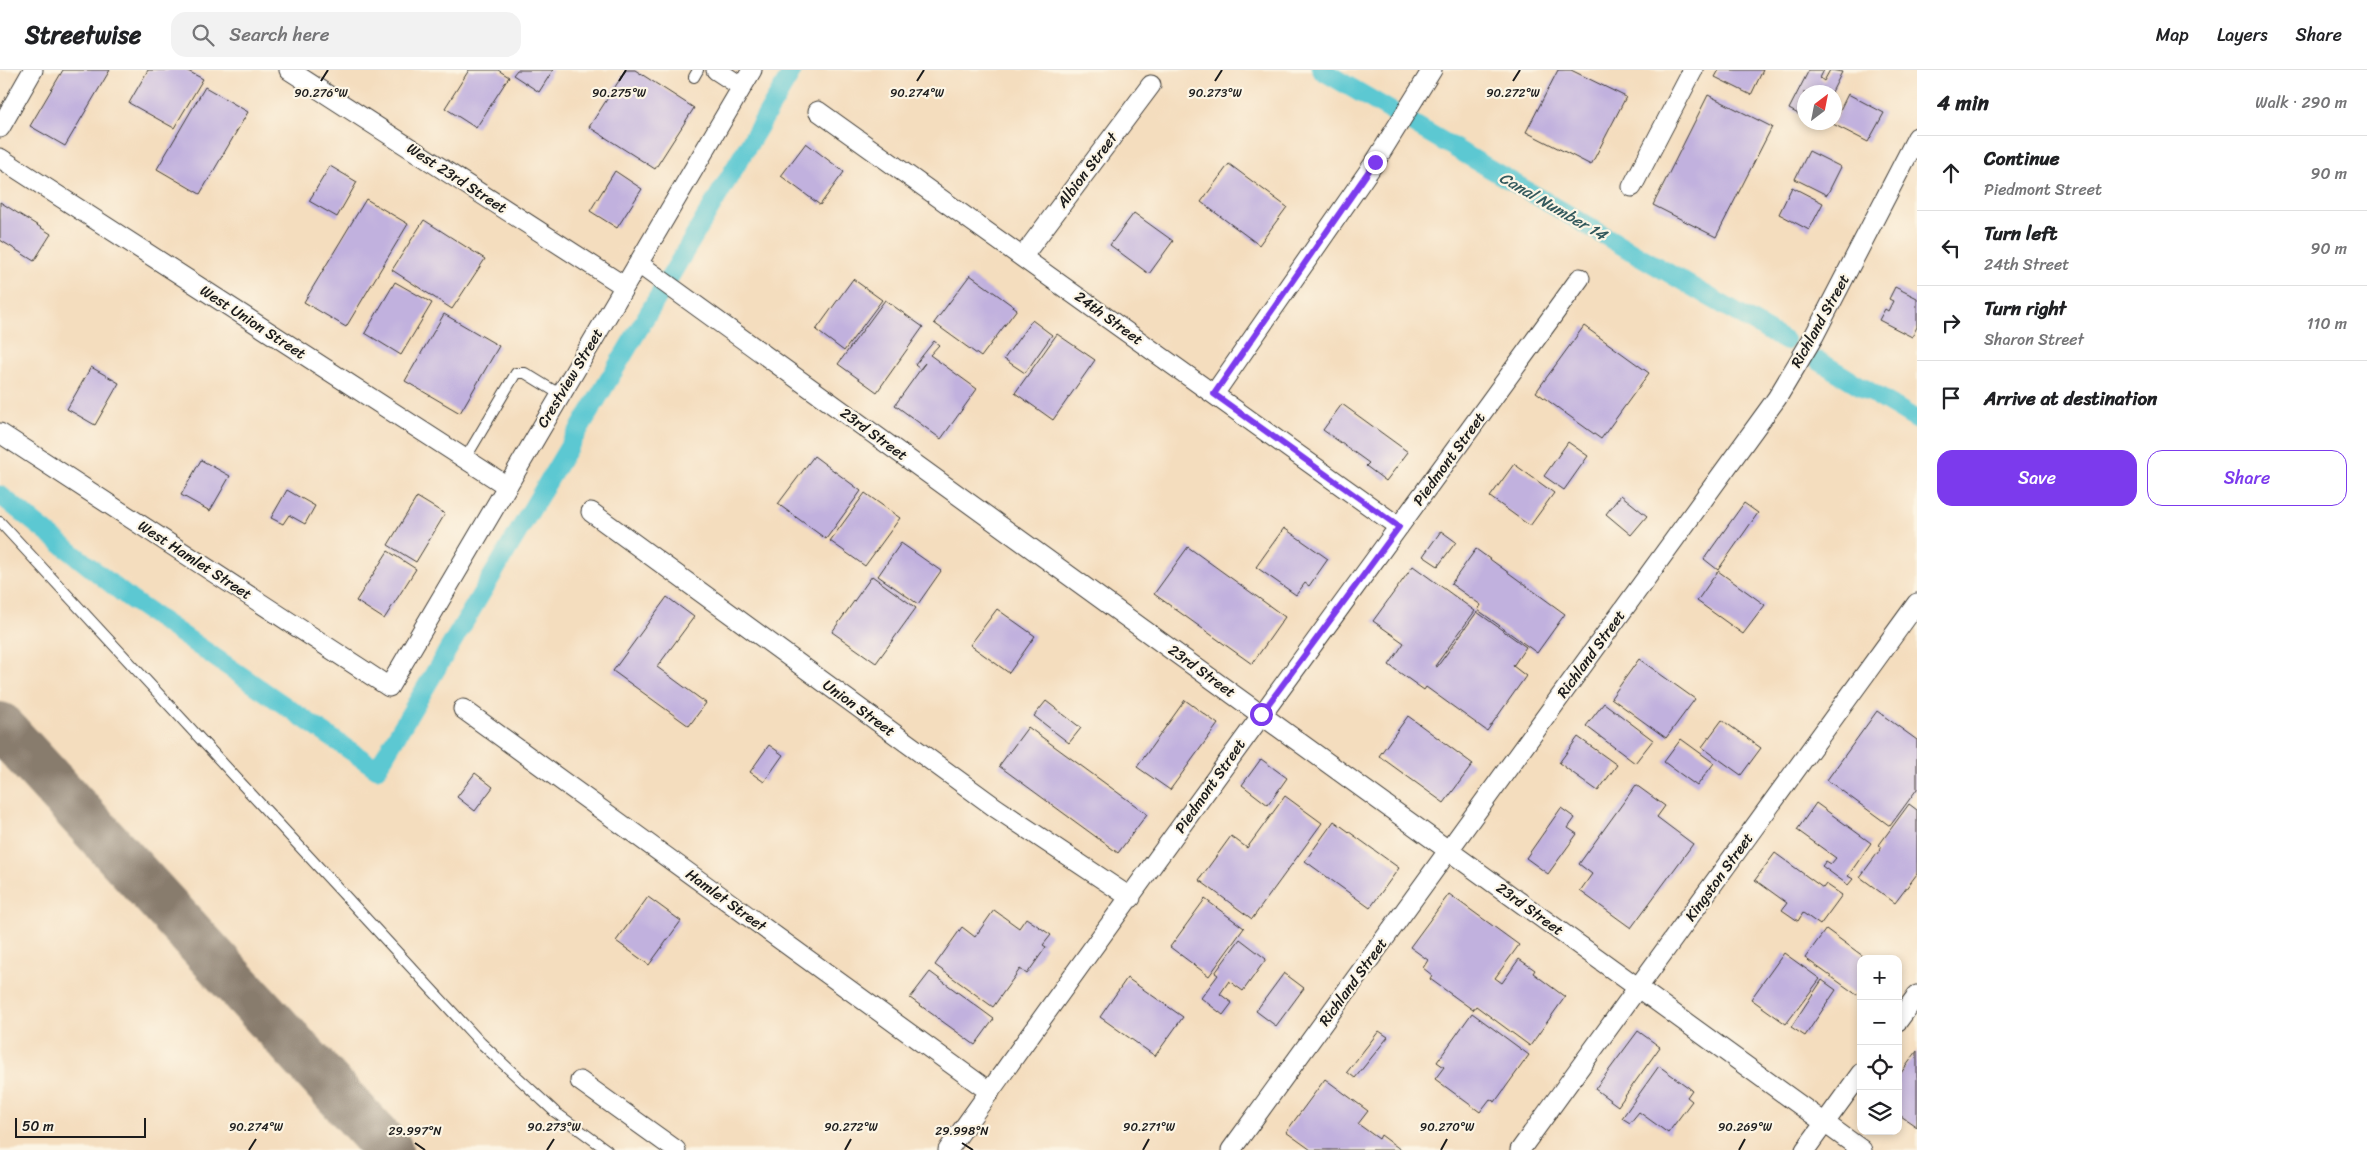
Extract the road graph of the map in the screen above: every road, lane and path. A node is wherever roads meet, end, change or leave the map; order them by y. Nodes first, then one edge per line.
1 (33, 70) edge
2 (289, 70) edge
3 (716, 70) edge
4 (752, 70) edge
5 (1432, 70) edge
6 (1692, 70) edge
7 (1151, 84) dead end
8 (742, 87) junction
9 (818, 111) dead end
10 (0, 128) edge
11 (1917, 137) edge
12 (0, 158) edge
13 (1632, 187) dead end
14 (1023, 256) junction
15 (645, 269) junction
16 (1580, 278) dead end
17 (624, 286) junction
18 (1214, 394) junction
19 (561, 395) junction
20 (0, 433) edge
21 (465, 459) junction
22 (507, 486) junction
23 (591, 512) dead end
24 (0, 522) edge
25 (1399, 527) junction
26 (1917, 602) edge
27 (389, 687) joint
28 (463, 709) dead end
29 (1261, 714) junction
30 (1449, 849) junction
31 (1131, 898) junction
32 (1638, 988) junction
33 (1917, 995) edge
34 (1902, 1016) edge
35 (1857, 1078) edge
36 (580, 1081) dead end
37 (990, 1092) junction
38 (1824, 1123) junction
39 (607, 1150) edge
40 (676, 1150) edge
41 (948, 1150) edge
42 (1231, 1150) edge
43 (1520, 1150) edge
44 (1805, 1150) edge
45 (1862, 1150) edge

1 - 10 street
2 - 17 street, West 23rd Street
3 - 8 street
4 - 8 street, Crestview Street
5 - 18 street
6 - 13 street
7 - 14 street, Albion Street
8 - 15 street, Crestview Street
9 - 14 street, 24th Street
11 - 30 street, Richland Street
12 - 21 street, West Union Street
14 - 18 street, 24th Street
15 - 17 street, Crestview Street
15 - 29 street, 23rd Street
16 - 25 street, Piedmont Street
17 - 19 street, Crestview Street
18 - 25 street, 24th Street
19 - 21 lane
19 - 22 street, Crestview Street
20 - 27 street, West Hamlet Street
21 - 22 street, West Union Street
22 - 27 street, Crestview Street
23 - 31 street, Union Street
24 - 39 lane
25 - 29 street, Piedmont Street
26 - 32 street, Kingston Street
28 - 37 street, Hamlet Street
29 - 30 street, 23rd Street
29 - 31 street, Piedmont Street
30 - 32 street, 23rd Street
30 - 42 street, Richland Street
31 - 37 street, Piedmont Street
32 - 38 street, 23rd Street
32 - 43 street, Kingston Street
33 - 34 street
35 - 38 street
36 - 40 street
37 - 41 street, Piedmont Street
38 - 44 street
38 - 45 street, 23rd Street

